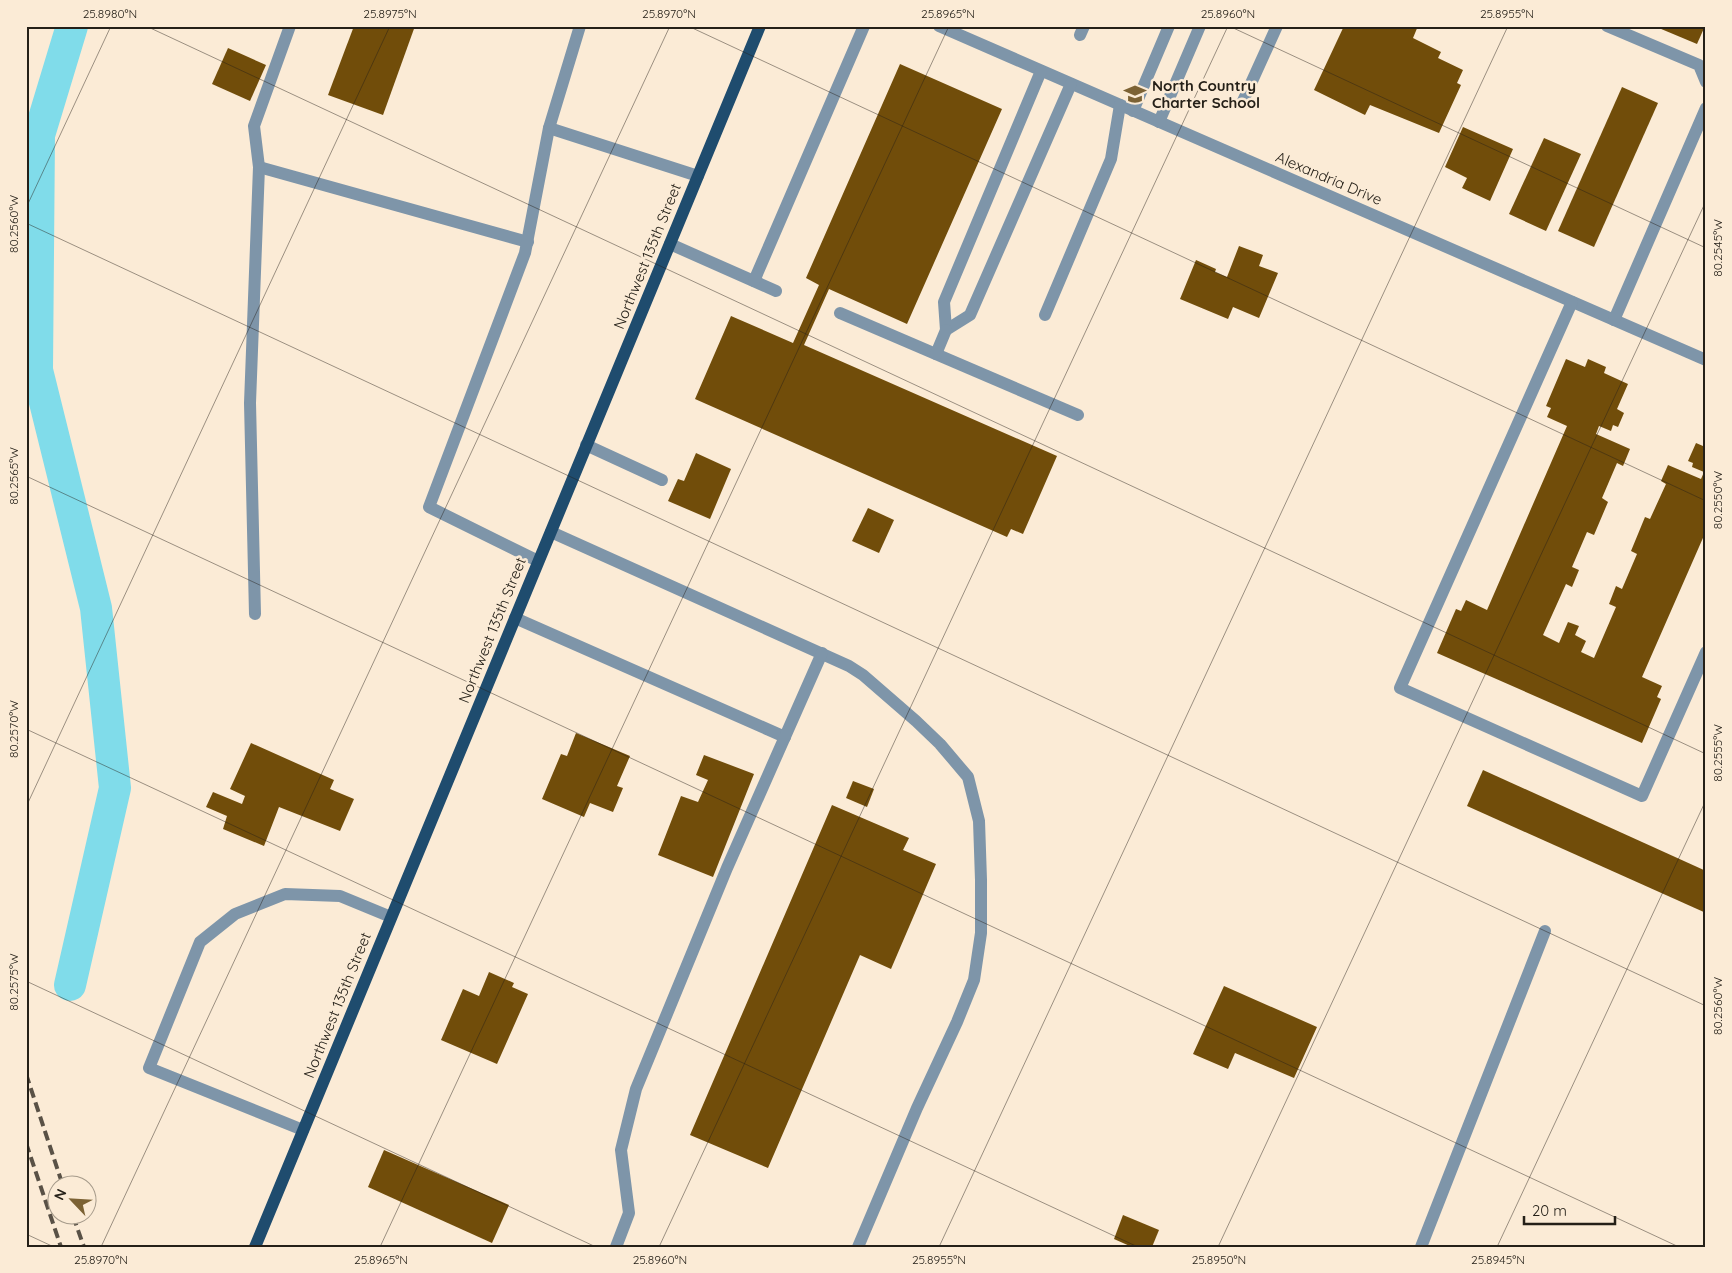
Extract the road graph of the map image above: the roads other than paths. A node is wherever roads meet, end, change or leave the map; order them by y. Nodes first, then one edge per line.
1 (290, 26) edge
2 (580, 26) edge
3 (760, 26) edge
4 (864, 26) edge
5 (939, 26) edge
6 (1169, 26) edge
7 (1200, 26) edge
8 (1277, 26) edge
9 (1607, 26) edge
10 (1041, 71) junction
11 (1706, 82) edge
12 (1071, 84) junction
13 (1243, 101) dead end
14 (1120, 105) junction
15 (1706, 108) edge
16 (1133, 111) junction
17 (1159, 122) junction
18 (549, 128) junction
19 (259, 167) junction
20 (698, 176) junction
21 (528, 242) junction
22 (670, 244) junction
23 (754, 281) junction
24 (776, 291) dead end
25 (1572, 302) junction
26 (840, 313) dead end
27 (1045, 315) dead end
28 (1614, 320) junction
29 (946, 330) junction
30 (936, 354) junction
31 (1706, 360) edge
32 (1078, 415) dead end
33 (586, 445) junction
34 (662, 480) dead end
35 (550, 532) junction
36 (538, 561) junction
37 (255, 614) dead end
38 (515, 618) junction
39 (1706, 652) edge
40 (822, 653) junction
41 (785, 737) junction
42 (392, 916) junction
43 (1545, 930) dead end
44 (303, 1130) junction
45 (255, 1247) edge
46 (616, 1247) edge
47 (858, 1247) edge
48 (1421, 1247) edge

1 - 19 street
2 - 18 street
3 - 20 main road, Northwest 135th Street
4 - 23 street
5 - 10 street, Alexandria Drive
6 - 16 street
7 - 17 street
8 - 13 street
9 - 11 street
10 - 12 street, Alexandria Drive
10 - 29 street
12 - 14 street, Alexandria Drive
12 - 29 street
14 - 16 street, Alexandria Drive
14 - 27 street
15 - 28 street
16 - 17 street, Alexandria Drive
17 - 25 street, Alexandria Drive
18 - 20 street
18 - 21 street
19 - 21 street
19 - 37 street
20 - 22 main road, Northwest 135th Street
21 - 36 street
22 - 23 street
22 - 33 main road, Northwest 135th Street
23 - 24 street
25 - 28 street, Alexandria Drive
25 - 39 street
26 - 30 street
28 - 31 street, Alexandria Drive
29 - 30 street
30 - 32 street
33 - 34 street
33 - 35 main road, Northwest 135th Street
35 - 36 main road, Northwest 135th Street
35 - 40 street
36 - 38 main road, Northwest 135th Street
38 - 41 street
38 - 42 main road, Northwest 135th Street
40 - 41 street
40 - 47 street
41 - 46 street
42 - 44 main road, Northwest 135th Street
42 - 44 street
43 - 48 street
44 - 45 main road, Northwest 135th Street

